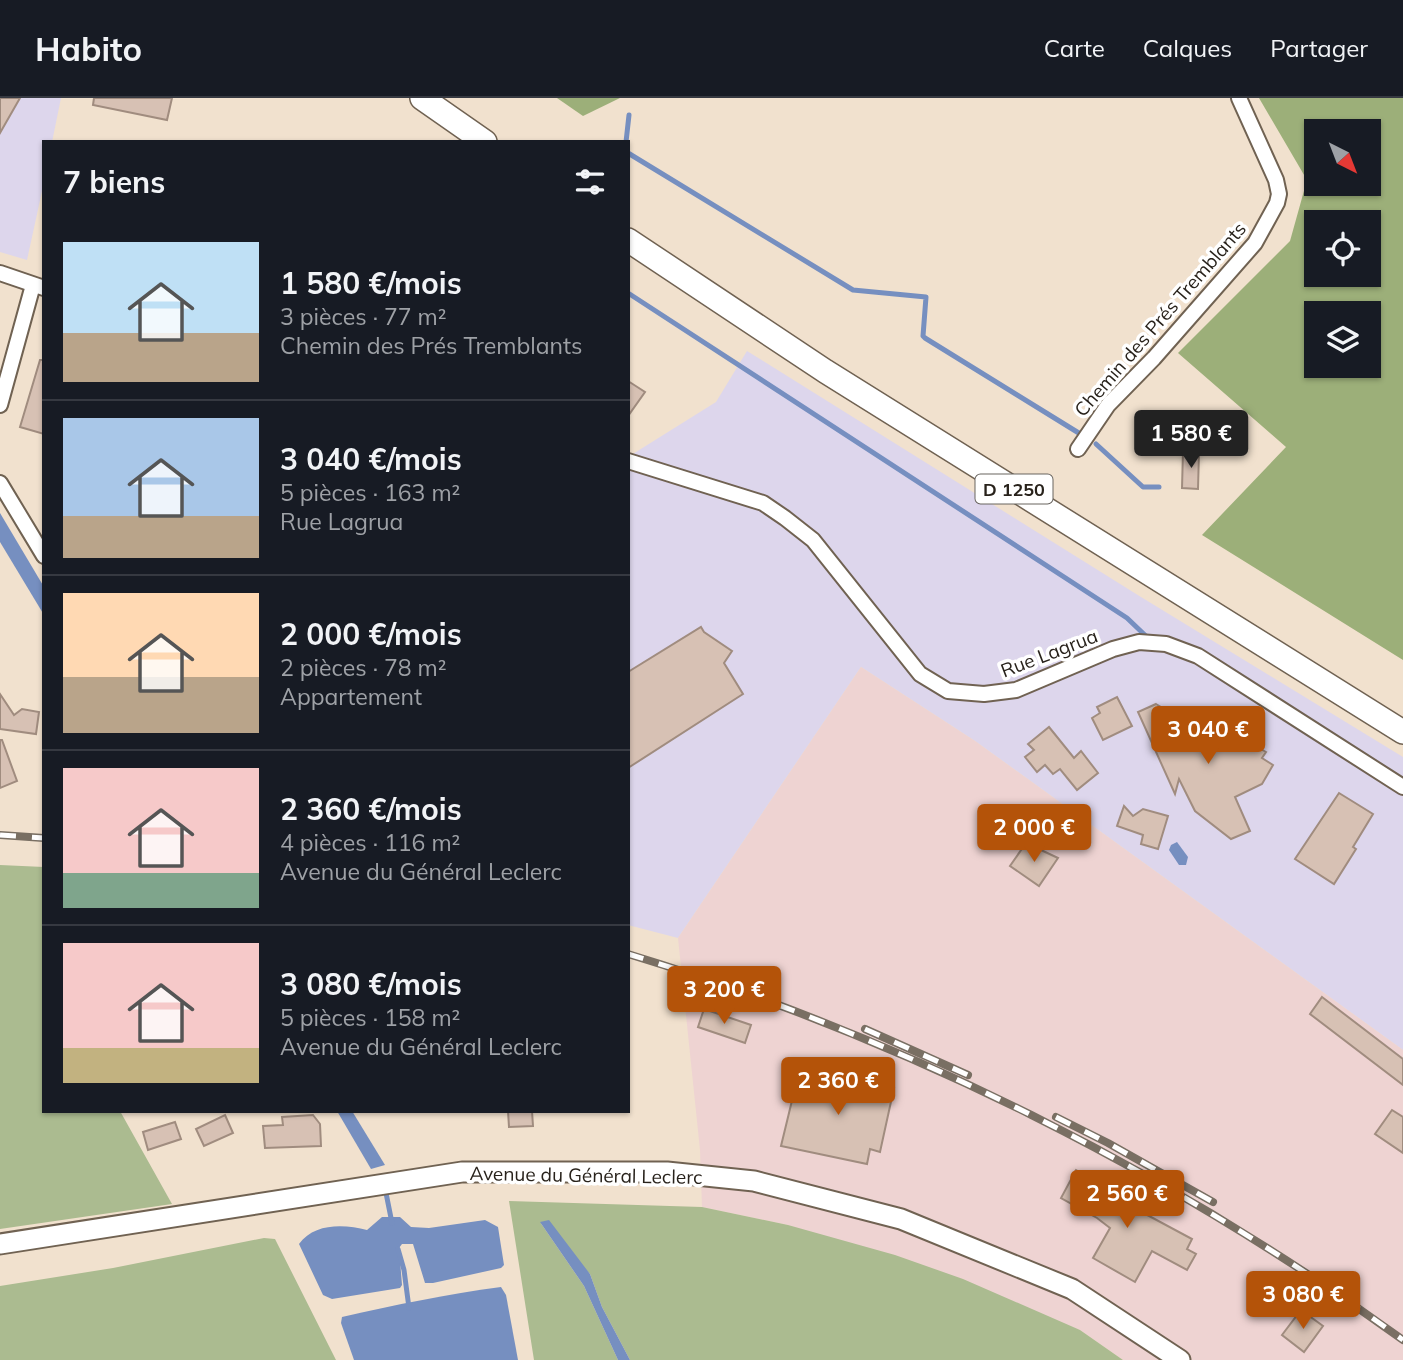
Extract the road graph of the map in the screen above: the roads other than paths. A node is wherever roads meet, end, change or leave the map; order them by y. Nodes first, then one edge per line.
1 (422, 98) edge
2 (1239, 98) edge
3 (482, 140) edge
4 (630, 241) edge
5 (0, 274) edge
6 (38, 286) edge
7 (0, 405) edge
8 (1078, 449) dead end
9 (630, 462) edge
10 (0, 483) edge
11 (42, 553) edge
12 (1403, 732) edge
13 (1403, 787) edge
14 (0, 1244) edge
15 (1180, 1360) edge

1 - 3 main road
2 - 8 street, Chemin des Prés Tremblants
4 - 12 main road, D 1250
5 - 6 street
6 - 7 street
9 - 13 street, Rue Lagrua
10 - 11 street
14 - 15 main road, Avenue du Général Leclerc

